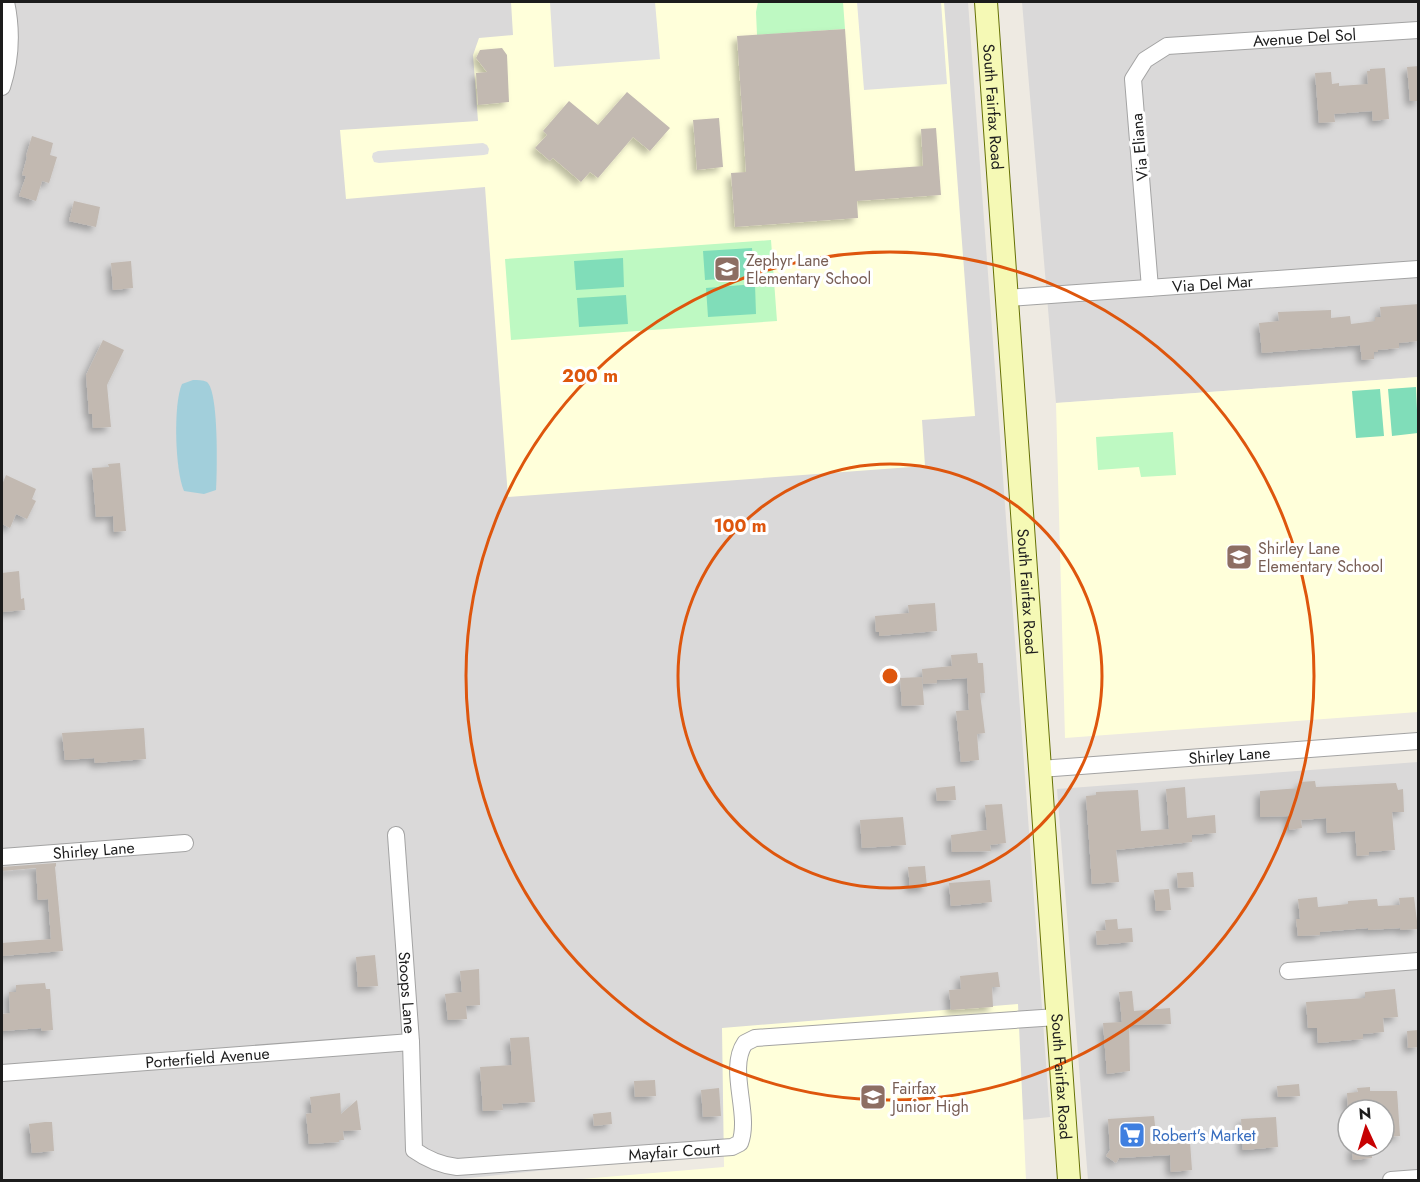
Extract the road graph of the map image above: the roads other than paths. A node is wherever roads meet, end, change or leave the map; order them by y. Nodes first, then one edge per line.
1 (6, 2) edge
2 (986, 2) edge
3 (1419, 30) edge
4 (1192, 44) joint
5 (2, 87) edge
6 (1419, 269) edge
7 (1150, 288) junction
8 (1007, 298) junction
9 (1419, 741) edge
10 (1040, 769) junction
11 (396, 835) dead end
12 (184, 843) dead end
13 (2, 857) edge
14 (1419, 961) edge
15 (1288, 971) dead end
16 (1057, 1017) junction
17 (411, 1042) junction
18 (2, 1073) edge
19 (414, 1150) joint
20 (1419, 1178) edge
21 (1069, 1180) edge
22 (1391, 1180) edge

1 - 5 street
2 - 8 street, South Fairfax Road
3 - 4 street, Avenue Del Sol
4 - 7 street, Via Eliana
6 - 7 street, Via Del Mar
7 - 8 street, Via Del Mar
8 - 10 street, South Fairfax Road
9 - 10 street, Shirley Lane
10 - 16 street, South Fairfax Road
11 - 17 street, Stoops Lane
12 - 13 street, Shirley Lane
14 - 15 street
16 - 19 street, Mayfair Court
16 - 21 street, South Fairfax Road
17 - 18 street, Porterfield Avenue
17 - 19 street, Stoops Lane
20 - 22 street

